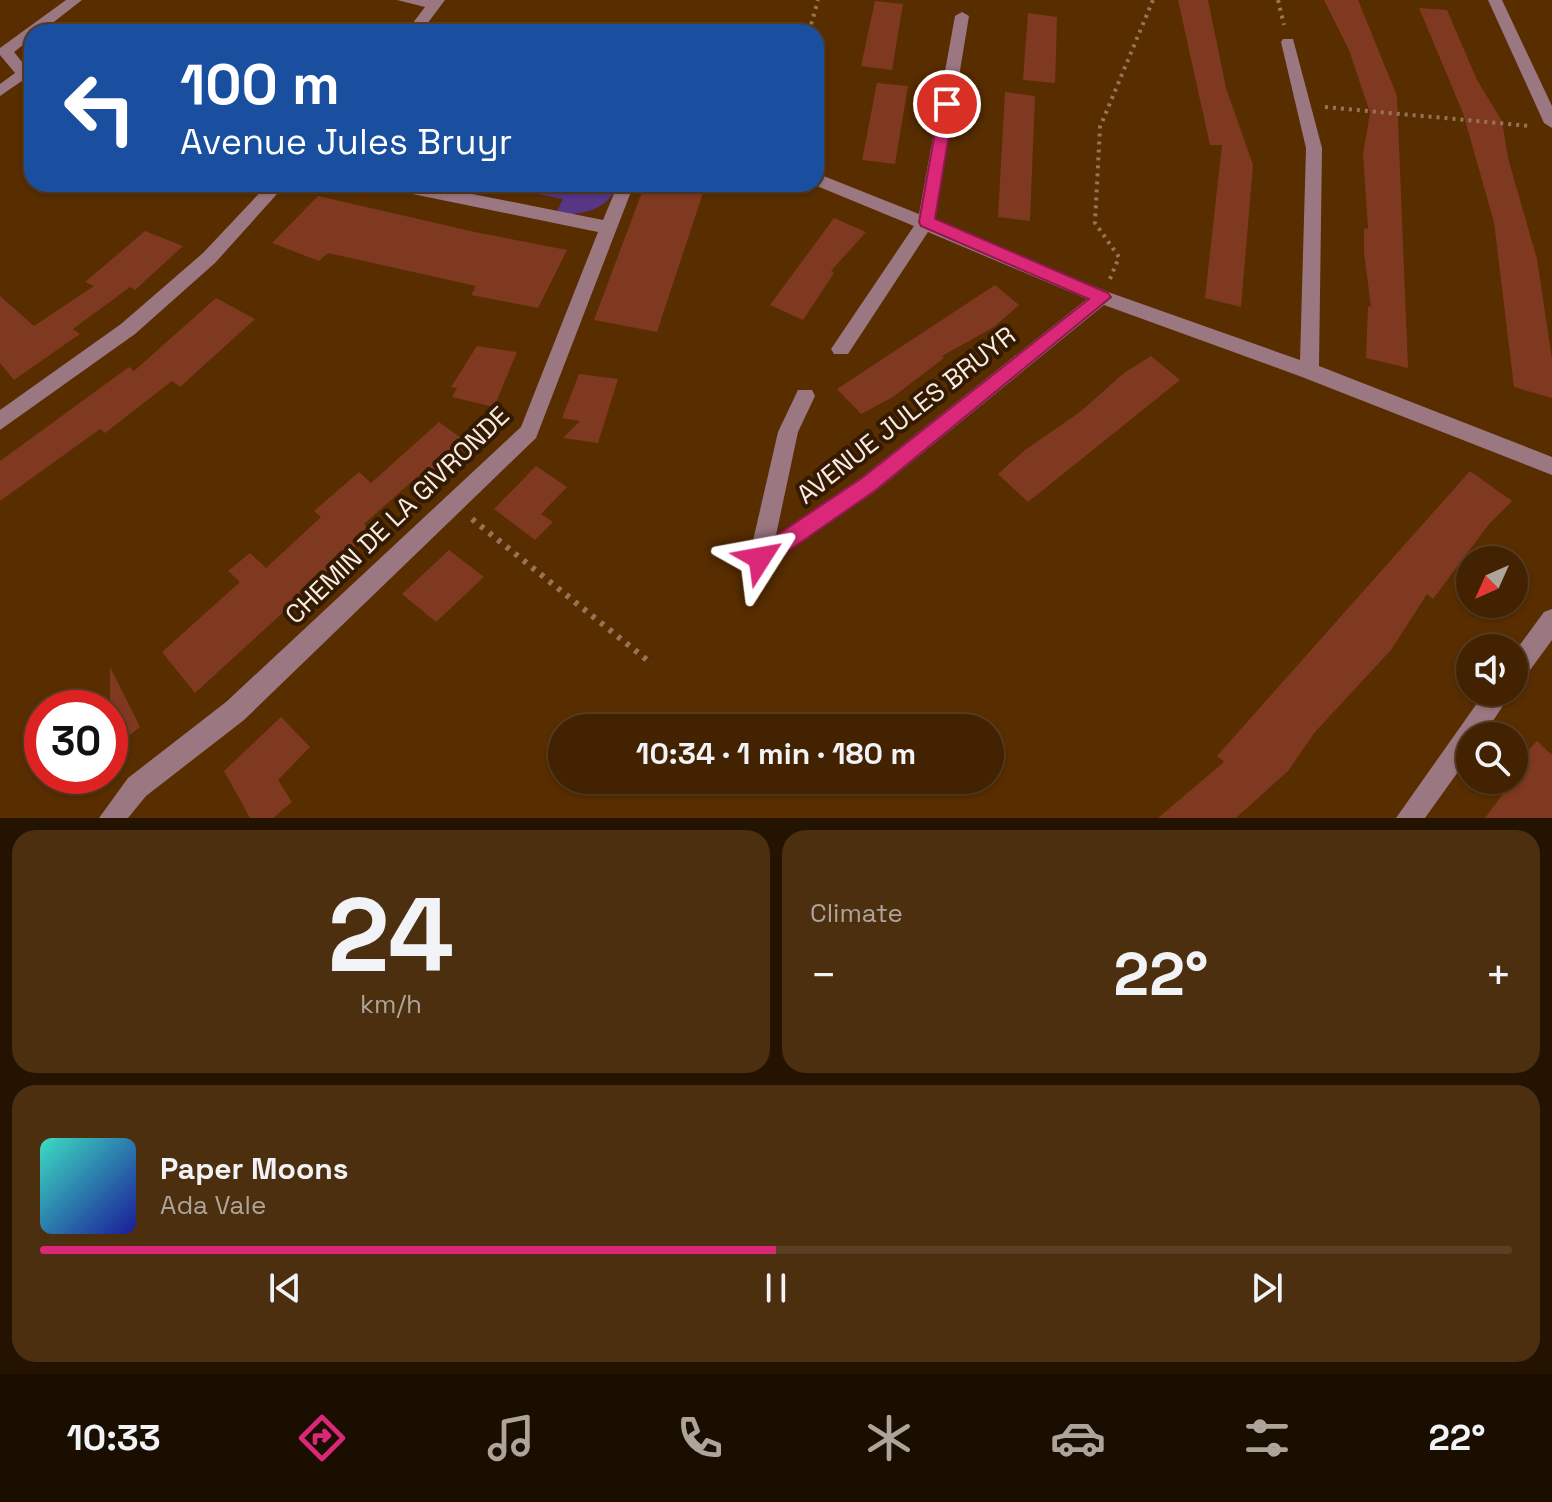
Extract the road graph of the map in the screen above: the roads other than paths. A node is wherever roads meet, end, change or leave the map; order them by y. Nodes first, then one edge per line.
1 (75, 0) edge
2 (404, 0) edge
3 (1495, 0) edge
4 (436, 2) edge
5 (962, 16) dead end
6 (42, 24) edge
7 (419, 24) edge
8 (24, 37) edge
9 (1288, 42) dead end
10 (24, 74) edge
11 (24, 74) edge
12 (0, 91) edge
13 (1545, 125) edge
14 (824, 182) edge
15 (271, 192) edge
16 (432, 192) edge
17 (623, 192) edge
18 (926, 222) junction
19 (609, 228) junction
20 (1102, 297) junction
21 (841, 349) dead end
22 (1309, 371) junction
23 (805, 396) dead end
24 (0, 421) edge
25 (1552, 466) edge
26 (1552, 620) edge
27 (1528, 653) edge
28 (1490, 706) edge
29 (112, 818) edge
30 (1409, 818) edge

1 - 6 street
2 - 4 street
3 - 13 street
4 - 7 street
5 - 18 street
8 - 11 street
9 - 22 street
10 - 12 street
14 - 18 street
15 - 24 street
16 - 19 street
17 - 19 street, CHEMIN DE LA GIVRONDE
18 - 20 street
18 - 21 street
19 - 29 street, CHEMIN DE LA GIVRONDE
20 - 22 street
20 - 23 street, AVENUE JULES BRUYR
22 - 25 street
26 - 27 street
28 - 30 street

